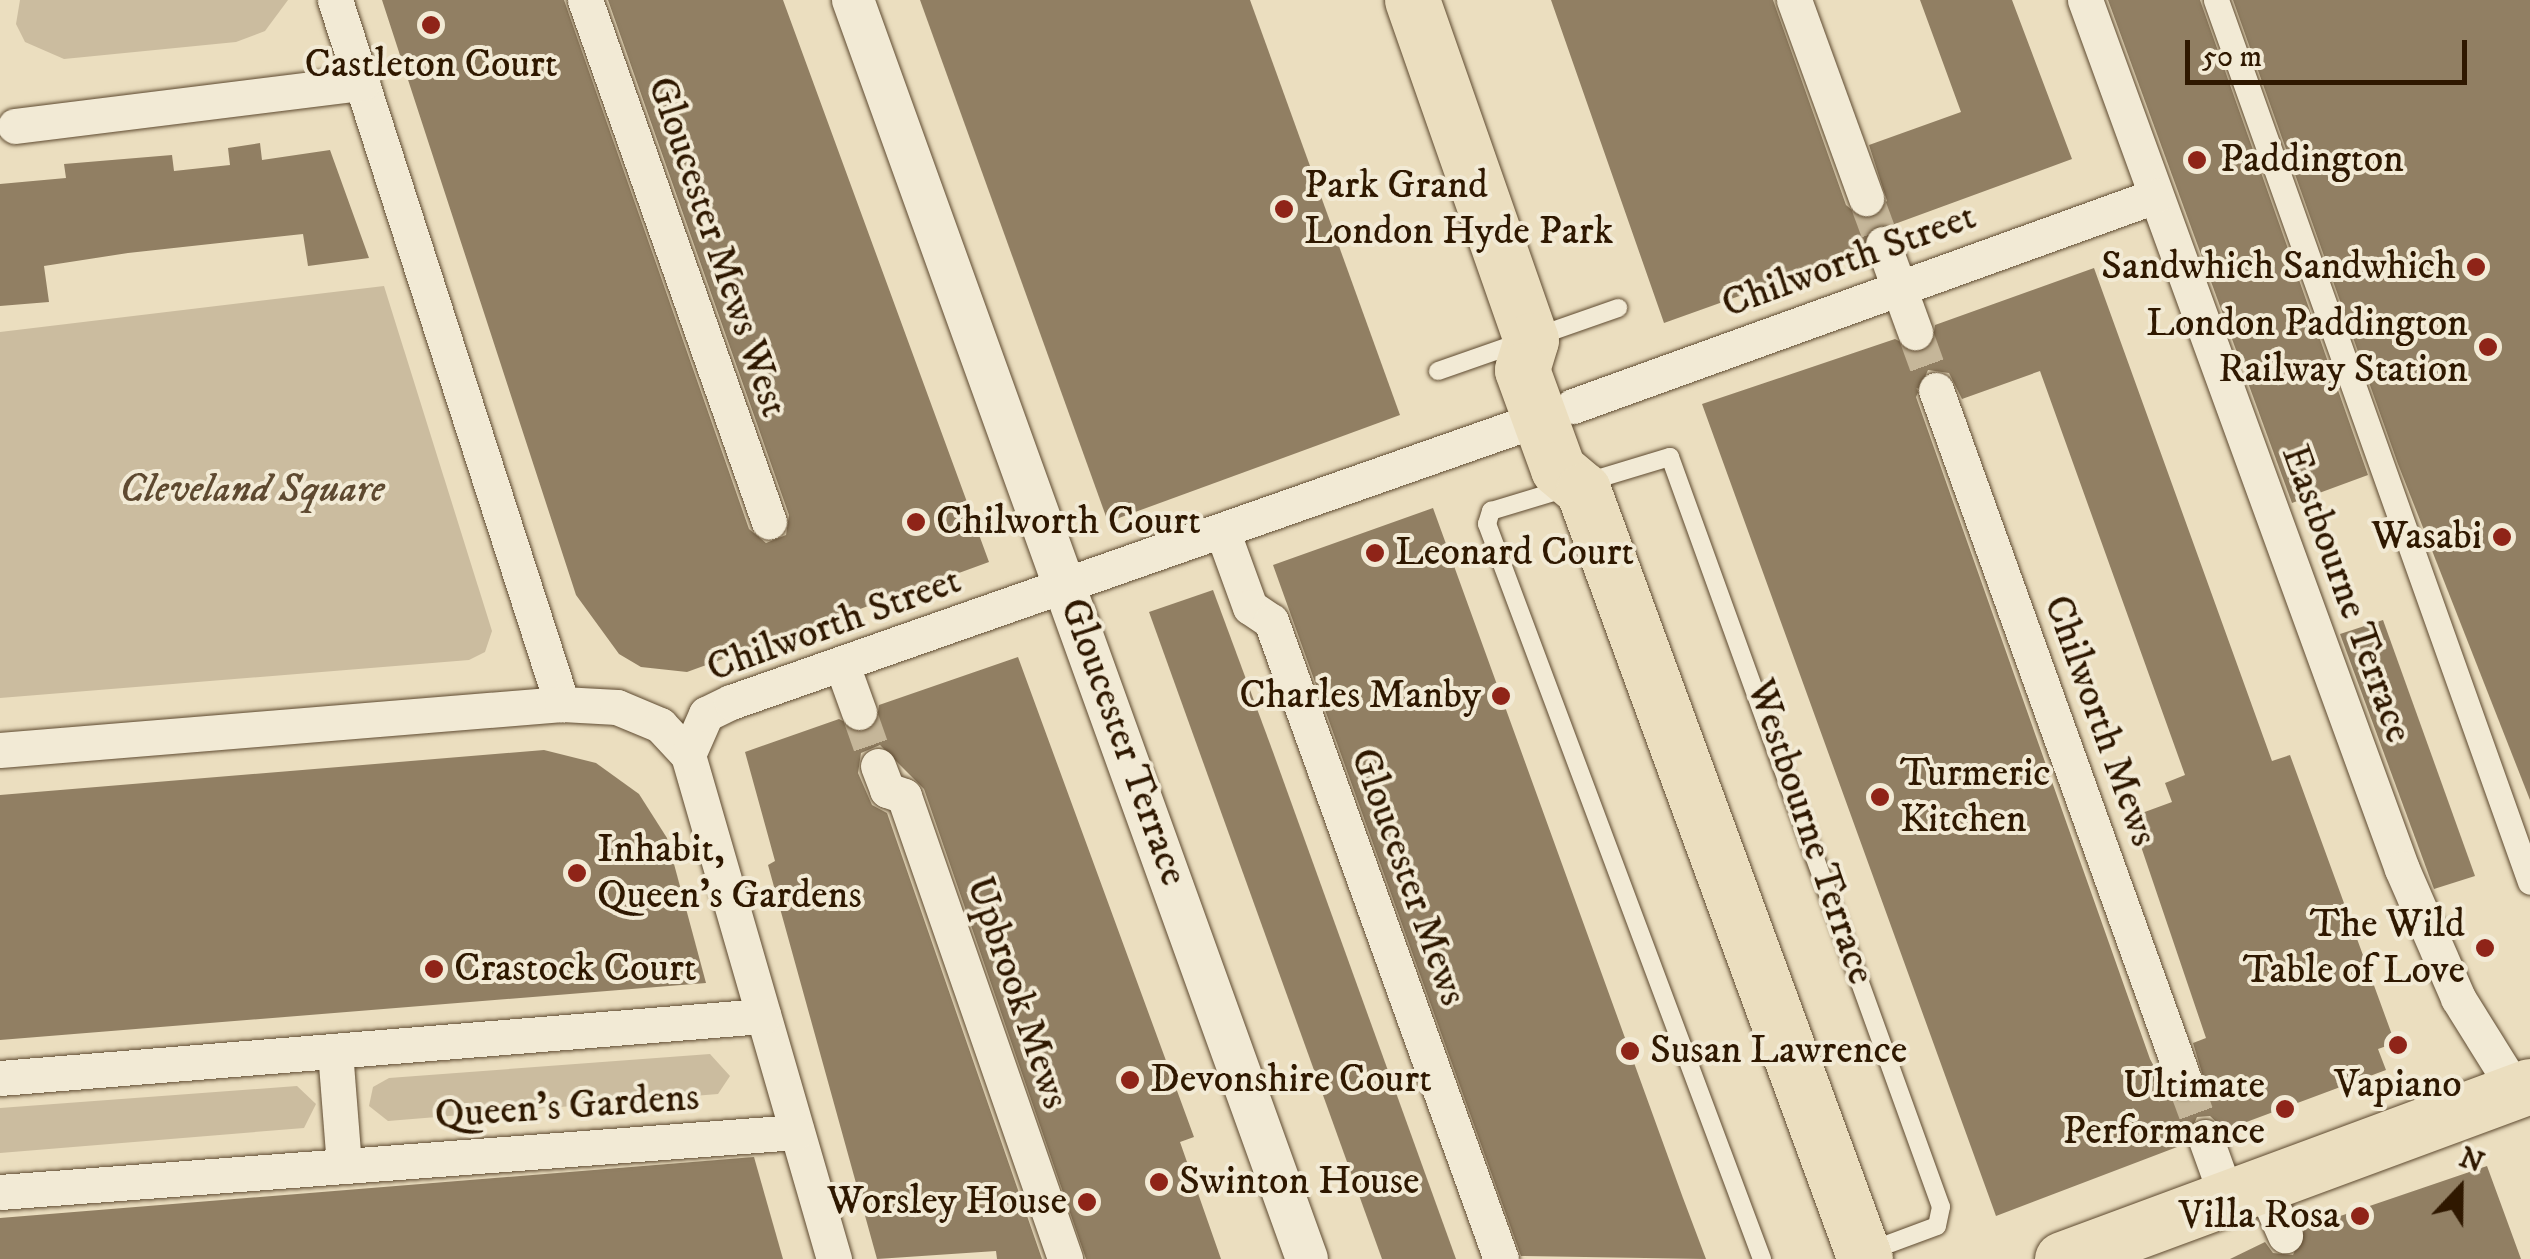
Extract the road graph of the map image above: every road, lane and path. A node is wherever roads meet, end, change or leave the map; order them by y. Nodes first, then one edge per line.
1 (334, 0) edge
2 (585, 0) edge
3 (854, 0) edge
4 (1412, 0) edge
5 (1794, 0) edge
6 (2084, 0) edge
7 (2216, 0) edge
8 (362, 83) junction
9 (15, 126) dead end
10 (2155, 196) junction
11 (1866, 198) tunnel mouth
12 (1883, 244) tunnel mouth
13 (1900, 288) junction
14 (1618, 308) dead end
15 (1916, 332) tunnel mouth
16 (1530, 340) junction
17 (1438, 371) dead end
18 (1936, 390) tunnel mouth
19 (1557, 412) junction
20 (1580, 482) junction
21 (769, 522) dead end
22 (1223, 532) junction
23 (1069, 588) junction
24 (842, 665) junction
25 (562, 704) junction
26 (859, 712) tunnel mouth
27 (0, 750) edge
28 (688, 755) junction
29 (878, 766) tunnel mouth
30 (2530, 882) edge
31 (764, 1016) junction
32 (336, 1050) junction
33 (0, 1078) edge
34 (2184, 1080) tunnel mouth
35 (2525, 1099) edge
36 (797, 1132) junction
37 (2205, 1137) tunnel mouth
38 (344, 1166) junction
39 (0, 1192) edge
40 (2245, 1192) junction
41 (2285, 1235) dead end
42 (1859, 1257) edge
43 (834, 1259) edge
44 (1065, 1259) edge
45 (1307, 1259) edge
46 (1501, 1259) edge
47 (1762, 1259) edge
48 (2062, 1259) edge

1 - 8 street
2 - 21 street, Gloucester Mews West
3 - 23 street, Gloucester Terrace
4 - 16 main road, Westbourne Terrace
5 - 11 street
6 - 10 street, Eastbourne Terrace
7 - 30 street
8 - 9 street
8 - 25 street
10 - 13 street, Chilworth Street
10 - 35 street, Eastbourne Terrace
12 - 13 street
13 - 15 street
13 - 19 street, Chilworth Street
14 - 16 lane
16 - 17 lane
16 - 19 main road, Westbourne Terrace
18 - 34 street, Chilworth Mews
19 - 20 main road, Westbourne Terrace
19 - 22 street, Chilworth Street
20 - 42 main road, Westbourne Terrace
20 - 42 lane, Westbourne Terrace
20 - 47 lane, Westbourne Terrace
22 - 23 street, Chilworth Street
22 - 46 street, Gloucester Mews
23 - 24 street, Chilworth Street
23 - 45 street, Gloucester Terrace
24 - 26 street
24 - 28 street, Chilworth Street
25 - 27 street
25 - 28 street
28 - 31 street
29 - 44 street, Upbrook Mews
31 - 32 street, Queen's Gardens
31 - 36 street
32 - 33 street, Queen's Gardens
32 - 38 street
35 - 40 main road
36 - 38 street, Queen's Gardens
36 - 43 street
37 - 40 street
38 - 39 street, Queen's Gardens
40 - 41 street
40 - 48 main road

